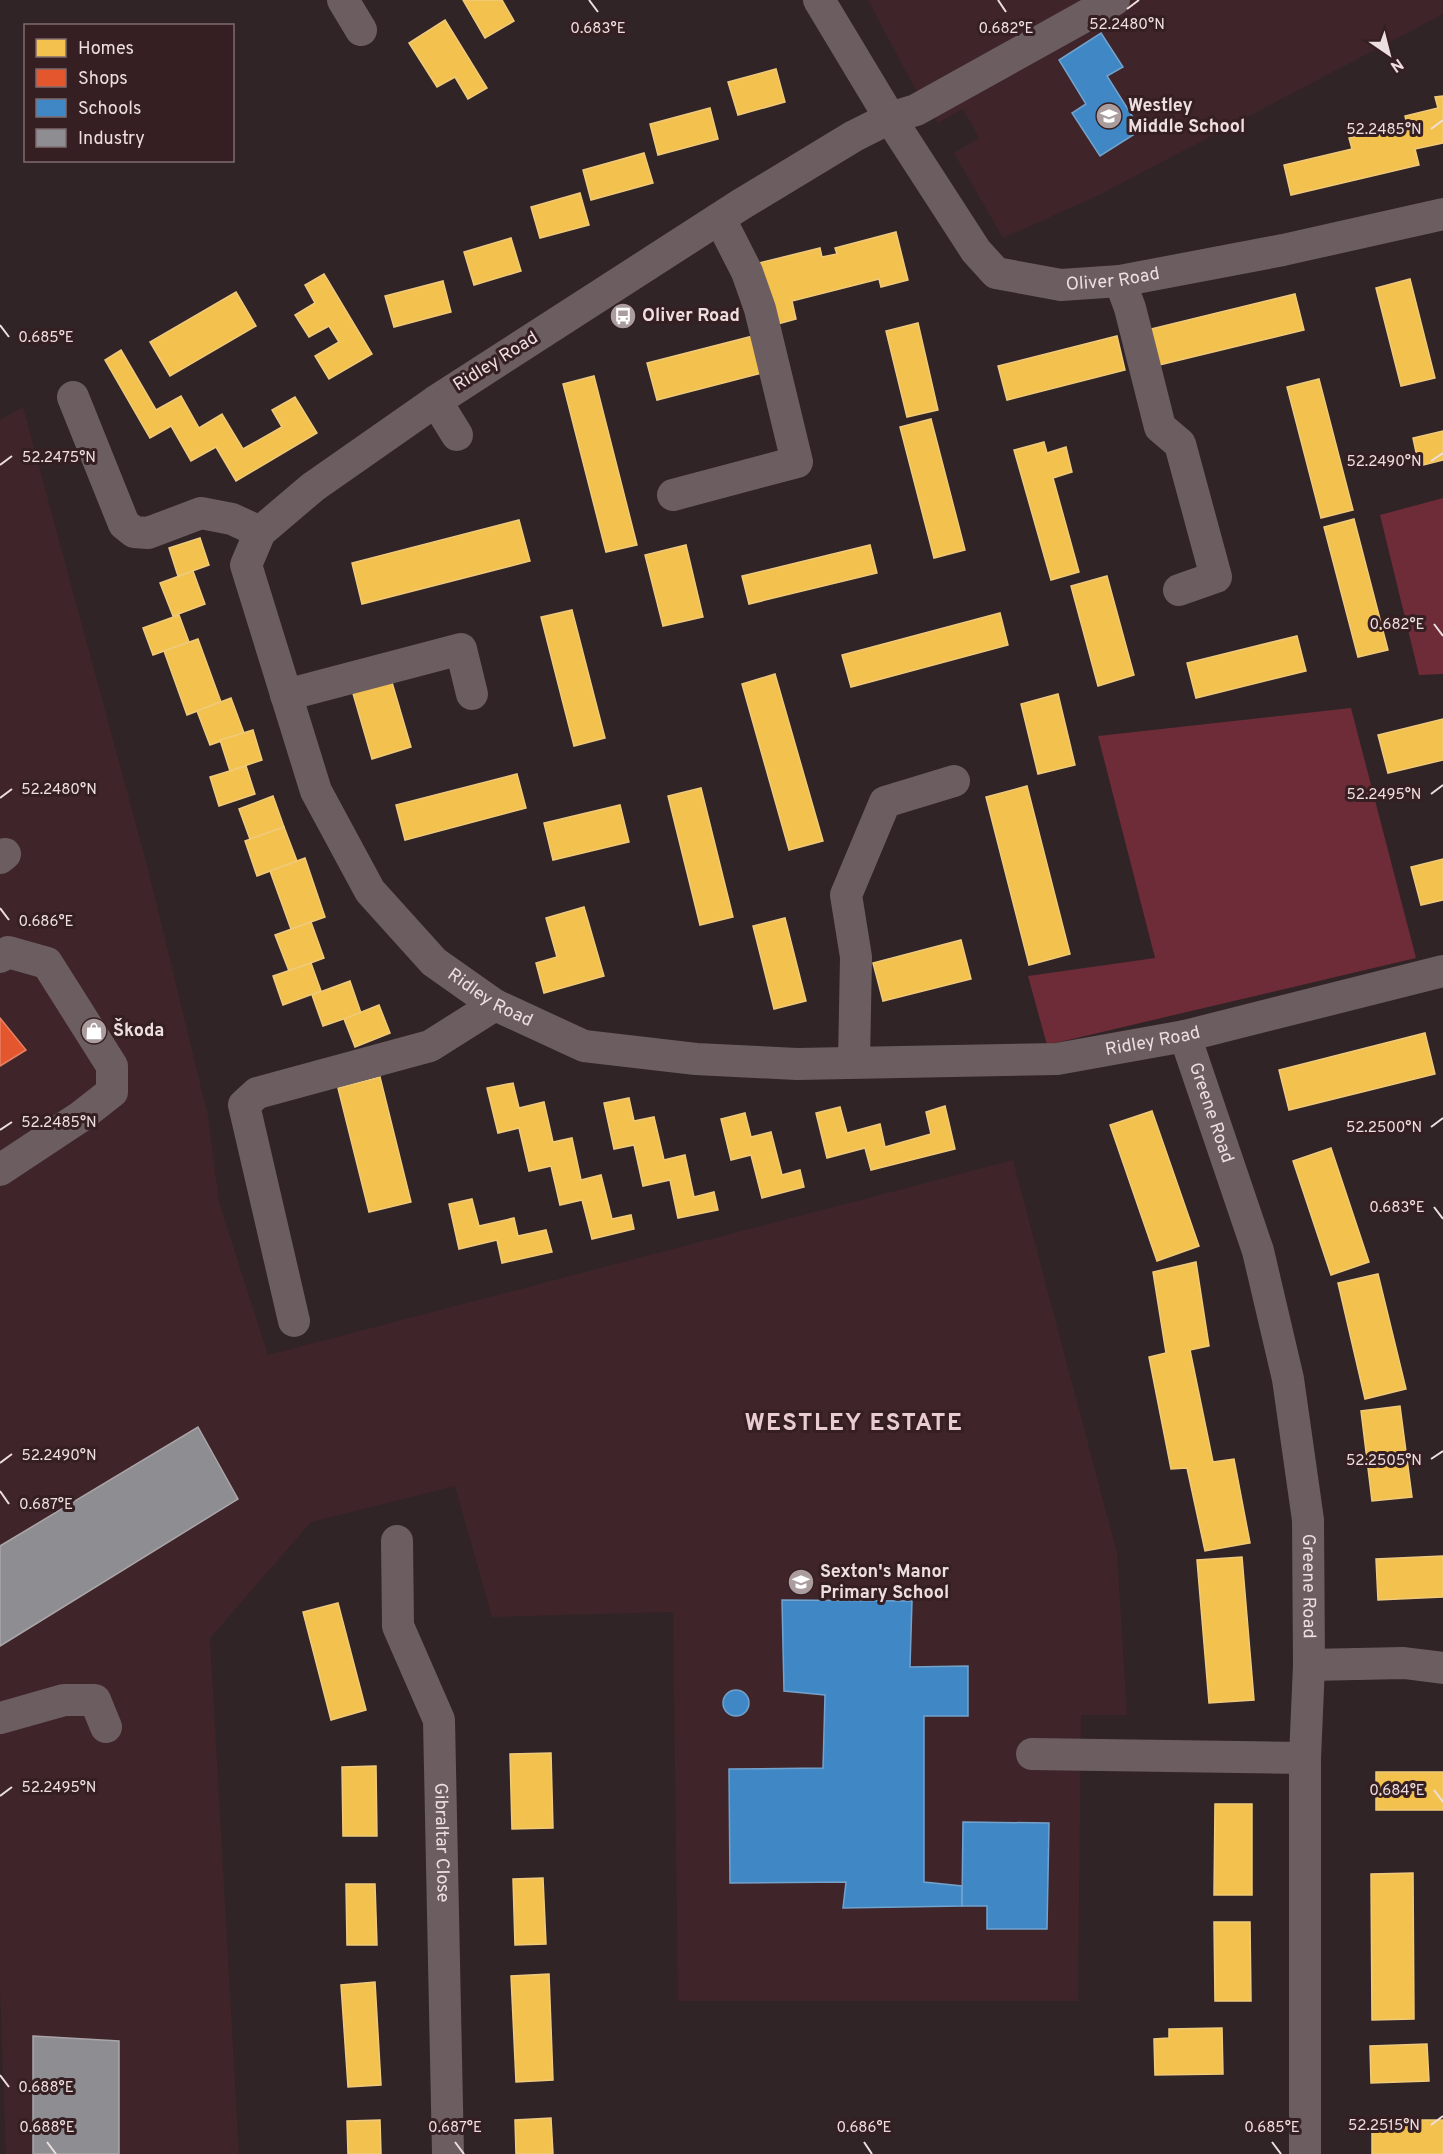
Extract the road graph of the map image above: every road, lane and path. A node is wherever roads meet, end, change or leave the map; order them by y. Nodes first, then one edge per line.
1 (819, 0) edge
2 (1114, 0) edge
3 (336, 3) edge
4 (361, 30) dead end
5 (890, 118) junction
6 (1443, 214) edge
7 (720, 219) junction
8 (1120, 281) junction
9 (73, 398) dead end
10 (436, 401) junction
11 (457, 435) dead end
12 (674, 495) dead end
13 (260, 532) junction
14 (1179, 590) dead end
15 (472, 694) dead end
16 (286, 695) junction
17 (954, 781) dead end
18 (0, 957) edge
19 (1443, 971) edge
20 (495, 1005) junction
21 (1185, 1036) junction
22 (854, 1062) junction
23 (0, 1170) edge
24 (294, 1321) dead end
25 (397, 1541) dead end
26 (1309, 1665) junction
27 (1443, 1668) edge
28 (0, 1718) edge
29 (106, 1727) dead end
30 (1032, 1754) dead end
31 (1305, 1758) junction
32 (448, 2154) edge
33 (1305, 2154) edge

1 - 5 street, Oliver Road
2 - 5 street, Ridley Road
3 - 4 street
5 - 7 street, Ridley Road
5 - 8 street, Oliver Road
6 - 8 street, Oliver Road
7 - 10 street, Ridley Road
7 - 12 street
8 - 14 street
9 - 13 street
10 - 11 street
10 - 13 street, Ridley Road
13 - 16 street, Ridley Road
15 - 16 street
16 - 20 street, Ridley Road
17 - 22 street
18 - 23 street
19 - 21 street, Ridley Road
20 - 22 street, Ridley Road
20 - 24 street
21 - 22 street, Ridley Road
21 - 26 street, Greene Road
25 - 32 street, Gibraltar Close
26 - 27 street
26 - 31 street, Greene Road
28 - 29 street
30 - 31 street
31 - 33 street, Greene Road

